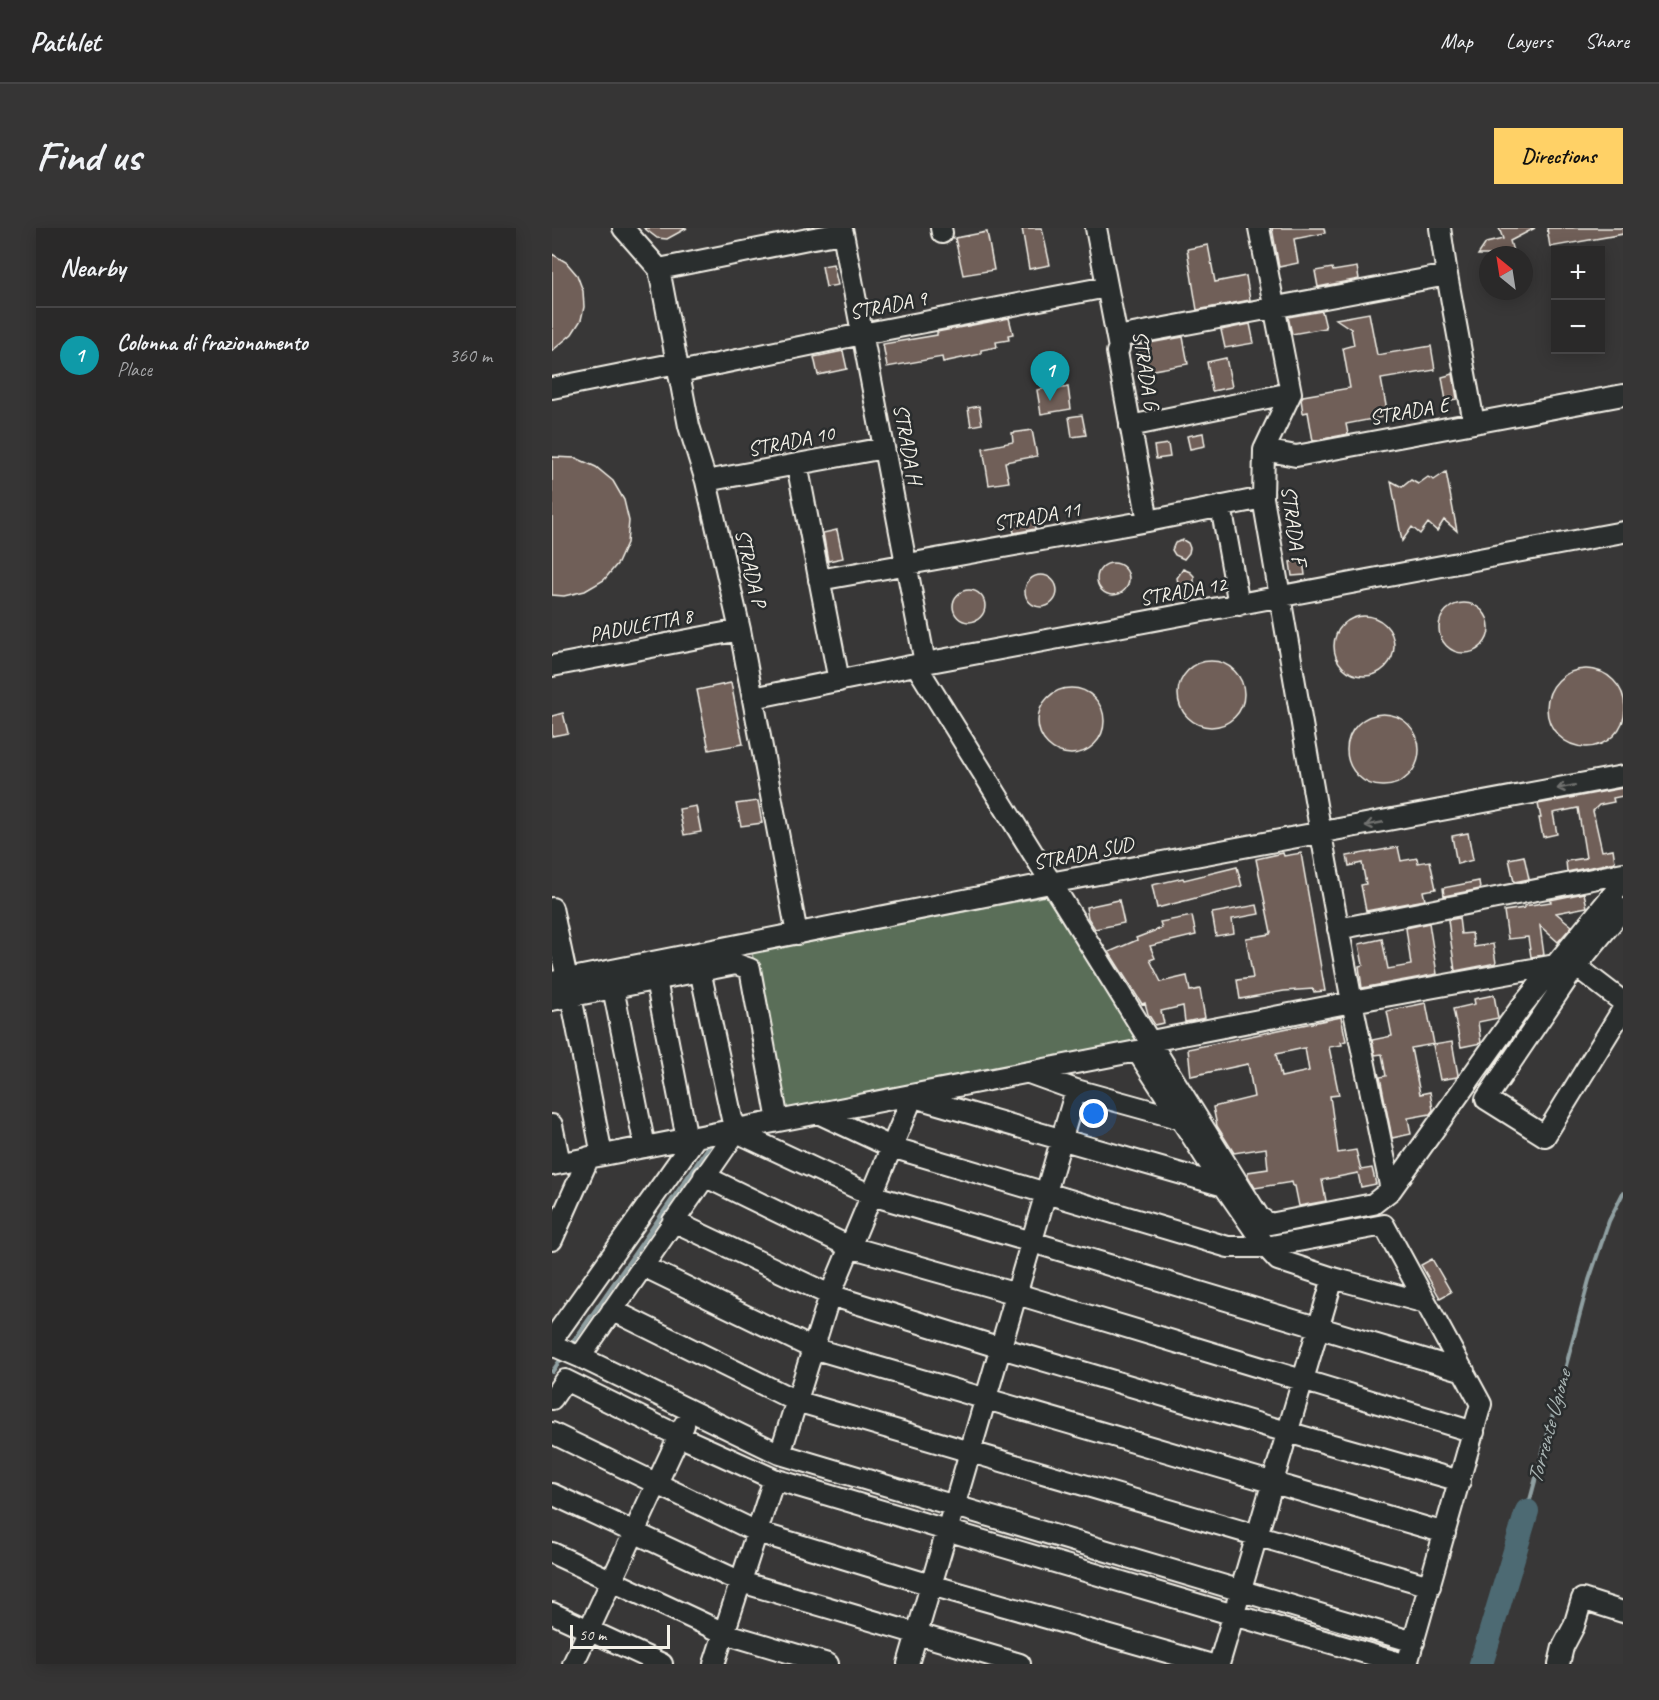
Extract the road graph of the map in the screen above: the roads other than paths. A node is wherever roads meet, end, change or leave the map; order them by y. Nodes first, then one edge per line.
1 (622, 228) edge
2 (1096, 228) edge
3 (1259, 228) edge
4 (1440, 228) edge
5 (807, 233) edge
6 (659, 269) junction
7 (1447, 275) junction
8 (1107, 287) junction
9 (1273, 307) junction
10 (862, 334) junction
11 (1117, 337) junction
12 (678, 367) junction
13 (552, 388) edge
14 (1291, 393) junction
15 (1623, 394) edge
16 (1474, 423) junction
17 (1130, 426) junction
18 (884, 448) junction
19 (1264, 450) junction
20 (797, 464) junction
21 (706, 481) junction
22 (1263, 498) junction
23 (1221, 506) junction
24 (1148, 520) junction
25 (1623, 532) edge
26 (906, 564) junction
27 (819, 580) junction
28 (1281, 597) junction
29 (1239, 605) junction
30 (740, 630) junction
31 (920, 664) junction
32 (552, 666) edge
33 (839, 681) junction
34 (753, 698) junction
35 (1623, 776) edge
36 (1321, 834) junction
37 (1623, 873) edge
38 (1623, 882) edge
39 (1050, 883) junction
40 (552, 908) edge
41 (1623, 909) edge
42 (1338, 929) junction
43 (798, 934) junction
44 (1555, 965) junction
45 (1576, 966) junction
46 (700, 970) junction
47 (656, 980) junction
48 (613, 988) junction
49 (560, 989) edge
50 (1352, 1002) junction
51 (1623, 1002) edge
52 (1623, 1009) edge
53 (1151, 1041) junction
54 (1028, 1072) junction
55 (1076, 1090) junction
56 (908, 1096) junction
57 (818, 1113) junction
58 (1181, 1119) junction
59 (778, 1121) junction
60 (552, 1125) edge
61 (738, 1129) junction
62 (691, 1138) junction
63 (1062, 1140) junction
64 (645, 1147) junction
65 (891, 1147) junction
66 (595, 1156) junction
67 (556, 1164) edge
68 (704, 1176) junction
69 (1224, 1186) junction
70 (1390, 1190) junction
71 (1046, 1192) junction
72 (871, 1195) junction
73 (673, 1221) junction
74 (552, 1240) edge
75 (1032, 1242) junction
76 (850, 1247) junction
77 (1266, 1247) junction
78 (643, 1266) junction
79 (1333, 1278) junction
80 (1017, 1294) junction
81 (830, 1295) junction
82 (1426, 1303) junction
83 (612, 1310) junction
84 (1318, 1329) junction
85 (812, 1348) junction
86 (1001, 1348) junction
87 (564, 1349) edge
88 (1464, 1371) junction
89 (1303, 1380) junction
90 (986, 1398) junction
91 (552, 1399) edge
92 (796, 1401) junction
93 (685, 1423) junction
94 (1474, 1431) junction
95 (1287, 1432) junction
96 (552, 1433) edge
97 (970, 1452) junction
98 (780, 1454) junction
99 (774, 1479) junction
100 (1460, 1481) junction
101 (656, 1482) junction
102 (1272, 1484) junction
103 (552, 1494) edge
104 (951, 1519) junction
105 (635, 1532) junction
106 (757, 1532) junction
107 (1445, 1533) junction
108 (1257, 1535) junction
109 (552, 1552) edge
110 (611, 1581) junction
111 (741, 1582) junction
112 (931, 1585) junction
113 (1430, 1586) junction
114 (1237, 1603) junction
115 (1623, 1612) edge
116 (552, 1613) edge
117 (590, 1630) junction
118 (724, 1633) junction
119 (917, 1634) junction
120 (1414, 1642) junction
121 (573, 1664) edge
122 (662, 1664) edge
123 (714, 1664) edge
124 (828, 1664) edge
125 (908, 1664) edge
126 (1020, 1664) edge
127 (1209, 1664) edge
128 (1219, 1664) edge
129 (1406, 1664) edge
130 (1559, 1664) edge

1 - 6 lane
2 - 8 lane, STRADA G
3 - 9 lane
4 - 7 lane, STRADA E
5 - 6 lane
5 - 10 lane, STRADA H
6 - 12 lane, STRADA P
7 - 9 lane
7 - 16 lane, STRADA E
8 - 10 lane, STRADA 9
8 - 11 lane, STRADA G
9 - 11 lane
9 - 14 lane
10 - 12 lane, STRADA 9
10 - 18 lane, STRADA H
11 - 17 lane, STRADA G
12 - 13 lane, STRADA 9
12 - 21 lane, STRADA P
14 - 17 lane
14 - 19 lane, STRADA F
15 - 16 lane
16 - 19 lane, STRADA E
17 - 24 lane, STRADA G
18 - 20 lane, STRADA 10
18 - 26 lane, STRADA H
19 - 22 lane, STRADA F
20 - 21 lane, STRADA 10
20 - 27 lane
21 - 30 lane, STRADA P
22 - 23 lane, STRADA 11
22 - 28 lane, STRADA F
23 - 24 lane, STRADA 11
23 - 29 lane
24 - 26 lane, STRADA 11
25 - 28 lane, STRADA 12
26 - 27 lane, STRADA 11
26 - 31 lane, STRADA H
27 - 33 lane
28 - 29 lane, STRADA 12
28 - 36 lane, STRADA F
29 - 31 lane, STRADA 12
30 - 32 lane, PADULETTA 8
30 - 34 lane, STRADA P
31 - 33 lane, STRADA 12
31 - 39 lane
33 - 34 lane, STRADA 12
34 - 43 lane, STRADA P
35 -> 36 lane, STRADA SUD
36 - 39 lane, STRADA SUD
36 - 42 lane, STRADA F
37 - 42 lane
38 - 44 lane
39 - 43 lane, STRADA SUD
39 - 53 lane
40 - 49 lane
41 - 45 lane
42 - 50 lane, STRADA F
43 - 49 lane, STRADA SUD
44 - 50 lane
44 - 70 lane
45 - 51 lane
45 - 52 lane
46 - 47 lane
46 - 59 lane
46 - 61 lane
47 - 48 lane
47 - 62 lane
48 - 49 lane
48 - 64 lane
49 - 66 lane
50 - 53 lane
50 - 70 lane, STRADA F
53 - 70 lane
54 - 55 lane
54 - 56 lane
54 - 58 lane
55 - 58 lane
55 - 63 lane
56 - 57 lane
56 - 63 lane
56 - 65 lane
57 - 59 lane
57 - 65 lane
58 - 69 lane
59 - 61 lane
60 - 67 lane
61 - 62 lane
61 - 68 lane
61 - 72 lane
62 - 64 lane
62 - 87 lane
63 - 69 lane
63 - 71 lane
64 - 66 lane
65 - 71 lane
65 - 72 lane
66 - 67 lane
66 - 74 lane
68 - 73 lane
68 - 76 lane
69 - 77 lane
71 - 75 lane
71 - 77 lane
72 - 75 lane
72 - 76 lane
73 - 78 lane
73 - 81 lane
75 - 80 lane
75 - 84 lane
76 - 80 lane
76 - 81 lane
77 - 79 lane
77 - 82 lane
78 - 83 lane
78 - 85 lane
79 - 82 lane
79 - 84 lane
80 - 86 lane
80 - 89 lane
81 - 85 lane
81 - 86 lane
82 - 88 lane
83 - 87 lane
83 - 92 lane
84 - 88 lane
84 - 89 lane
85 - 90 lane
85 - 92 lane
86 - 90 lane
86 - 95 lane
87 - 93 lane
88 - 94 lane
89 - 94 lane
89 - 95 lane
90 - 97 lane
90 - 102 lane
91 - 93 lane
92 - 97 lane
92 - 98 lane
93 - 98 lane
93 - 99 lane
93 - 101 lane
94 - 100 lane
95 - 100 lane
95 - 102 lane
96 - 101 lane
97 - 104 lane
97 - 108 lane
98 - 104 lane
99 - 104 lane
99 - 106 lane
100 - 107 lane
101 - 105 lane
101 - 106 lane
102 - 107 lane
102 - 108 lane
103 - 105 lane
104 - 112 lane
104 - 114 lane
104 - 114 lane
105 - 110 lane
105 - 111 lane
106 - 111 lane
106 - 112 lane
107 - 113 lane
108 - 113 lane
108 - 114 lane
109 - 110 lane
110 - 117 lane
110 - 118 lane
111 - 118 lane
111 - 119 lane
112 - 119 lane
112 - 127 lane
113 - 120 lane
114 - 120 lane
114 - 128 lane
114 - 129 lane
115 - 130 lane
116 - 117 lane
117 - 121 lane
117 - 122 lane
118 - 123 lane
118 - 124 lane
119 - 125 lane
119 - 126 lane
120 - 129 lane

